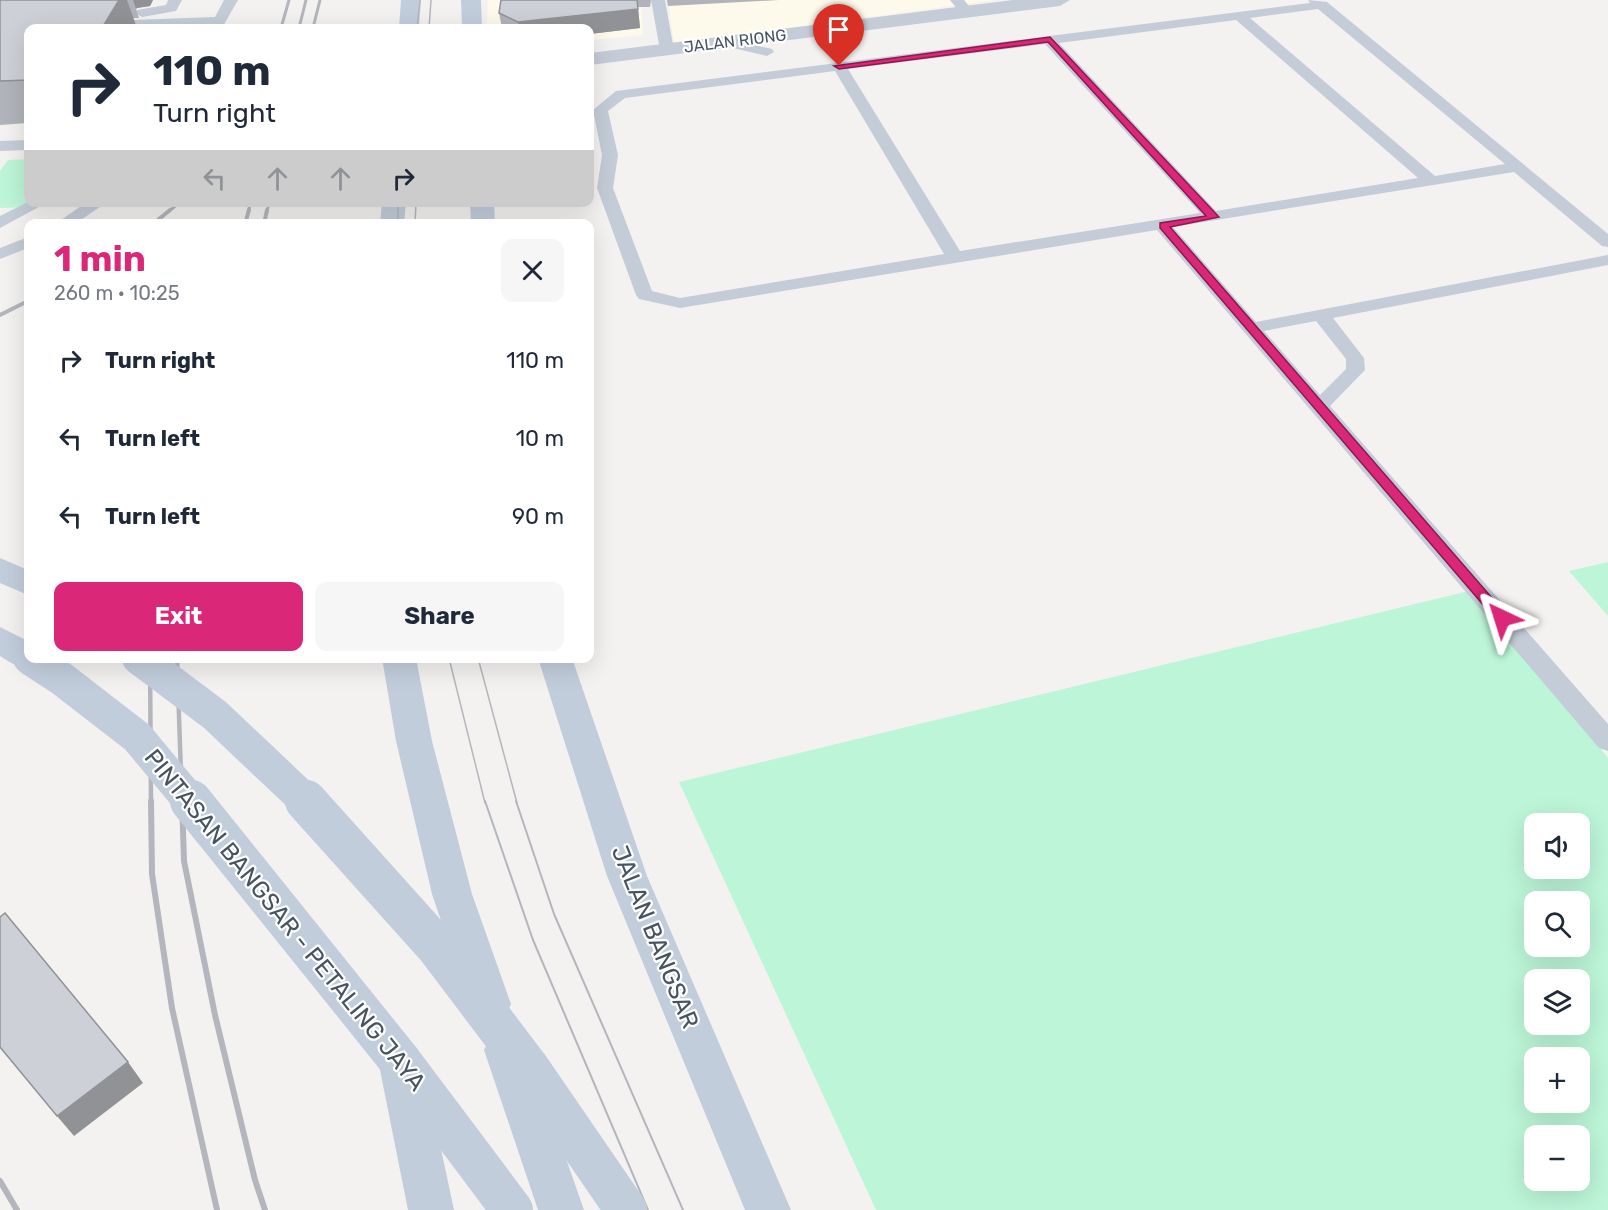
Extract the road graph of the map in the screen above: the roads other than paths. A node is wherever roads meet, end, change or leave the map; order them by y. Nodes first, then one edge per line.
1 (176, 0) edge
2 (231, 0) edge
3 (411, 0) edge
4 (471, 0) edge
5 (658, 0) edge
6 (1060, 0) edge
7 (1318, 3) edge
8 (962, 6) edge
9 (1239, 16) junction
10 (138, 24) edge
11 (219, 24) edge
12 (409, 24) edge
13 (472, 24) edge
14 (1050, 40) junction
15 (725, 42) junction
16 (667, 50) junction
17 (767, 52) dead end
18 (594, 59) edge
19 (839, 66) junction
20 (24, 145) edge
21 (0, 146) edge
22 (1518, 167) junction
23 (1431, 181) junction
24 (30, 207) edge
25 (91, 207) edge
26 (1214, 217) junction
27 (71, 219) edge
28 (0, 223) edge
29 (1163, 226) junction
30 (1608, 242) edge
31 (24, 244) edge
32 (0, 254) edge
33 (954, 256) junction
34 (1608, 260) edge
35 (1320, 315) junction
36 (1251, 328) junction
37 (1319, 406) junction
38 (0, 569) edge
39 (24, 582) edge
40 (0, 639) edge
41 (24, 655) edge
42 (37, 663) edge
43 (146, 663) edge
44 (400, 663) edge
45 (557, 663) edge
46 (1608, 741) edge
47 (401, 1062) junction
48 (431, 1210) edge
49 (512, 1210) edge
50 (561, 1210) edge
51 (626, 1210) edge
52 (768, 1210) edge

1 - 10 lane
2 - 11 lane
3 - 12 main road
4 - 13 main road
5 - 16 lane
6 - 8 street, JALAN RIONG
7 - 9 lane
7 - 22 lane
8 - 15 street, JALAN RIONG
9 - 14 lane
9 - 23 lane
14 - 19 lane
14 - 26 lane
15 - 16 street, JALAN RIONG
15 - 17 lane
16 - 18 street, JALAN RIONG
19 - 33 lane
19 - 33 lane
20 - 21 lane
22 - 23 lane
22 - 30 lane
23 - 26 lane
24 - 28 lane
25 - 27 lane
26 - 29 lane
29 - 33 lane
29 - 36 lane
31 - 32 lane
34 - 35 lane
35 - 36 lane
35 - 37 lane
36 - 37 lane
37 - 46 lane
38 - 39 main road
40 - 41 main road, PINTASAN BANGSAR - PETALING JAYA
42 - 47 main road, PINTASAN BANGSAR - PETALING JAYA, bridge
43 - 51 main road, bridge
44 - 50 main road
45 - 52 main road, JALAN BANGSAR
47 - 48 main road
47 - 49 main road, PINTASAN BANGSAR - PETALING JAYA, bridge

